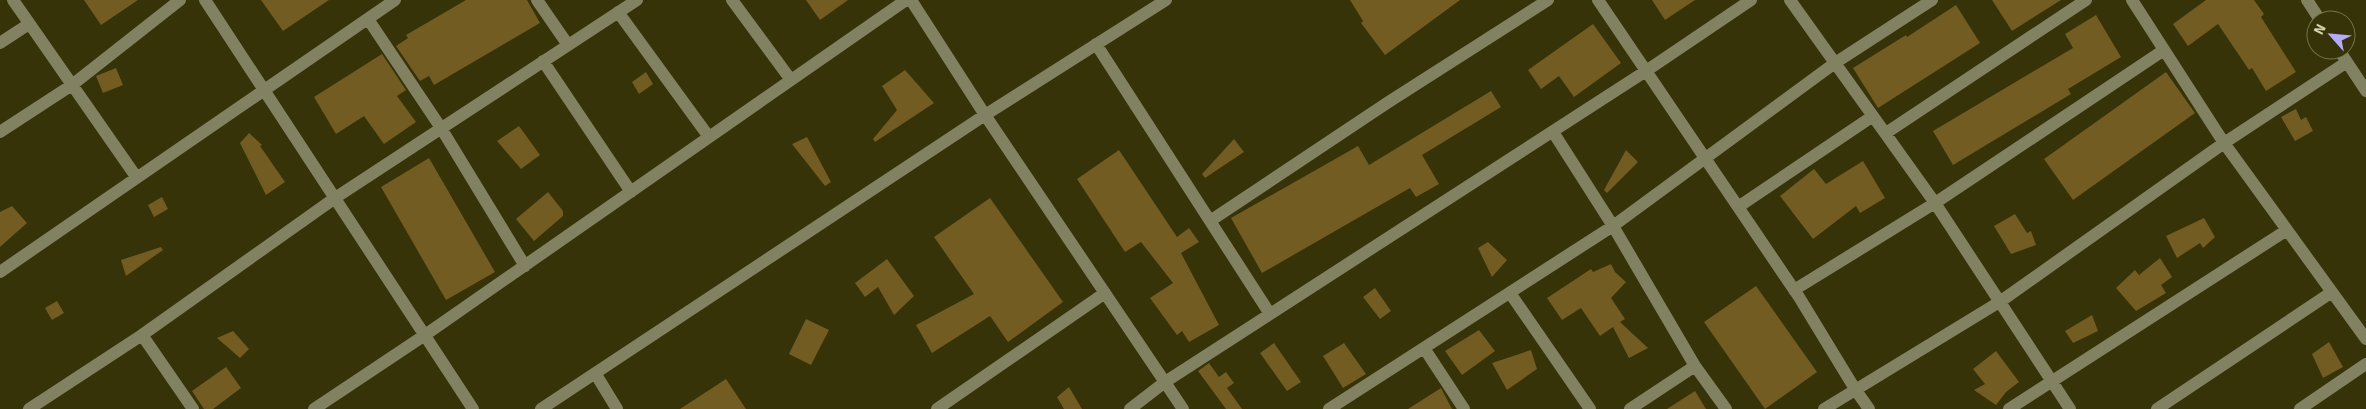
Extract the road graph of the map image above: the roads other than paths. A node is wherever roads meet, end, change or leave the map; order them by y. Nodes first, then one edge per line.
1 (13, 0) edge
2 (180, 0) edge
3 (205, 0) edge
4 (395, 0) edge
5 (537, 0) edge
6 (637, 0) edge
7 (732, 0) edge
8 (906, 0) edge
9 (911, 0) edge
10 (1166, 0) edge
11 (1548, 0) edge
12 (1598, 0) edge
13 (1751, 0) edge
14 (1790, 0) edge
15 (1932, 0) edge
16 (2086, 0) edge
17 (2132, 0) edge
18 (618, 12) junction
19 (368, 19) junction
20 (29, 24) junction
21 (0, 43) edge
22 (1096, 44) junction
23 (568, 45) junction
24 (2164, 50) junction
25 (543, 62) junction
26 (2347, 62) joint
27 (1835, 63) junction
28 (1646, 71) junction
29 (792, 80) junction
30 (72, 85) junction
31 (265, 90) junction
32 (2366, 91) edge
33 (986, 115) junction
34 (1873, 116) junction
35 (441, 128) junction
36 (0, 132) edge
37 (1553, 132) junction
38 (1886, 133) junction
39 (709, 137) junction
40 (2224, 143) junction
41 (1705, 159) junction
42 (137, 178) junction
43 (631, 192) junction
44 (335, 198) junction
45 (1935, 203) junction
46 (1738, 207) junction
47 (1210, 221) junction
48 (1613, 226) junction
49 (2287, 230) junction
50 (525, 266) junction
51 (0, 272) edge
52 (1794, 290) junction
53 (2332, 292) junction
54 (1105, 293) junction
55 (1510, 293) junction
56 (2001, 301) junction
57 (1270, 314) junction
58 (142, 335) junction
59 (425, 335) junction
60 (2366, 339) edge
61 (1424, 348) junction
62 (2366, 364) edge
63 (1695, 366) junction
64 (594, 373) junction
65 (2050, 381) junction
66 (1165, 382) junction
67 (1855, 389) junction
68 (1331, 408) edge
69 (29, 409) edge
70 (193, 409) edge
71 (314, 409) edge
72 (473, 409) edge
73 (540, 409) edge
74 (617, 409) edge
75 (936, 409) edge
76 (1130, 409) edge
77 (1183, 409) edge
78 (1464, 409) edge
79 (1590, 409) edge
80 (1630, 409) edge
81 (1726, 409) edge
82 (1824, 409) edge
83 (1869, 409) edge
84 (2009, 409) edge
85 (2070, 409) edge
86 (2158, 409) edge
87 (2300, 409) edge

1 - 20 street
2 - 30 street
3 - 31 street
4 - 19 street
5 - 23 street
6 - 18 street
7 - 29 street
8 - 29 street
9 - 33 street
10 - 22 street
11 - 47 street
12 - 28 street
13 - 28 street
14 - 27 street
15 - 27 street
16 - 38 street
17 - 24 street
18 - 23 street
18 - 39 street
19 - 31 street
19 - 35 street
20 - 21 street
20 - 30 street
22 - 33 street
22 - 47 street
23 - 25 street
24 - 40 street
24 - 45 street
25 - 35 street
25 - 43 street
26 - 32 street
26 - 40 street
27 - 34 street
27 - 41 street
28 - 37 street
28 - 41 street
29 - 39 street
30 - 36 street
30 - 42 street
31 - 42 street
31 - 44 street
33 - 54 street
33 - 64 street
34 - 38 street
34 - 46 street
35 - 44 street
35 - 50 street
37 - 48 street
37 - 57 street
38 - 45 street
39 - 43 street
40 - 49 street
40 - 56 street
41 - 46 street
41 - 48 street
42 - 51 street
43 - 50 street
44 - 58 street
44 - 59 street
45 - 52 street
45 - 56 street
46 - 52 street
47 - 57 street
48 - 55 street
48 - 63 street
49 - 53 street
49 - 65 street
50 - 59 street
52 - 67 street
53 - 60 street
53 - 86 street
54 - 66 street
54 - 75 street
55 - 61 street
55 - 79 street
56 - 65 street
56 - 67 street
57 - 66 street
58 - 69 street
58 - 70 street
59 - 71 street
59 - 72 street
61 - 68 street
61 - 78 street
62 - 87 street
63 - 80 street
63 - 81 street
64 - 73 street
64 - 74 street
65 - 84 street
65 - 85 street
66 - 76 street
66 - 77 street
67 - 82 street
67 - 83 street

